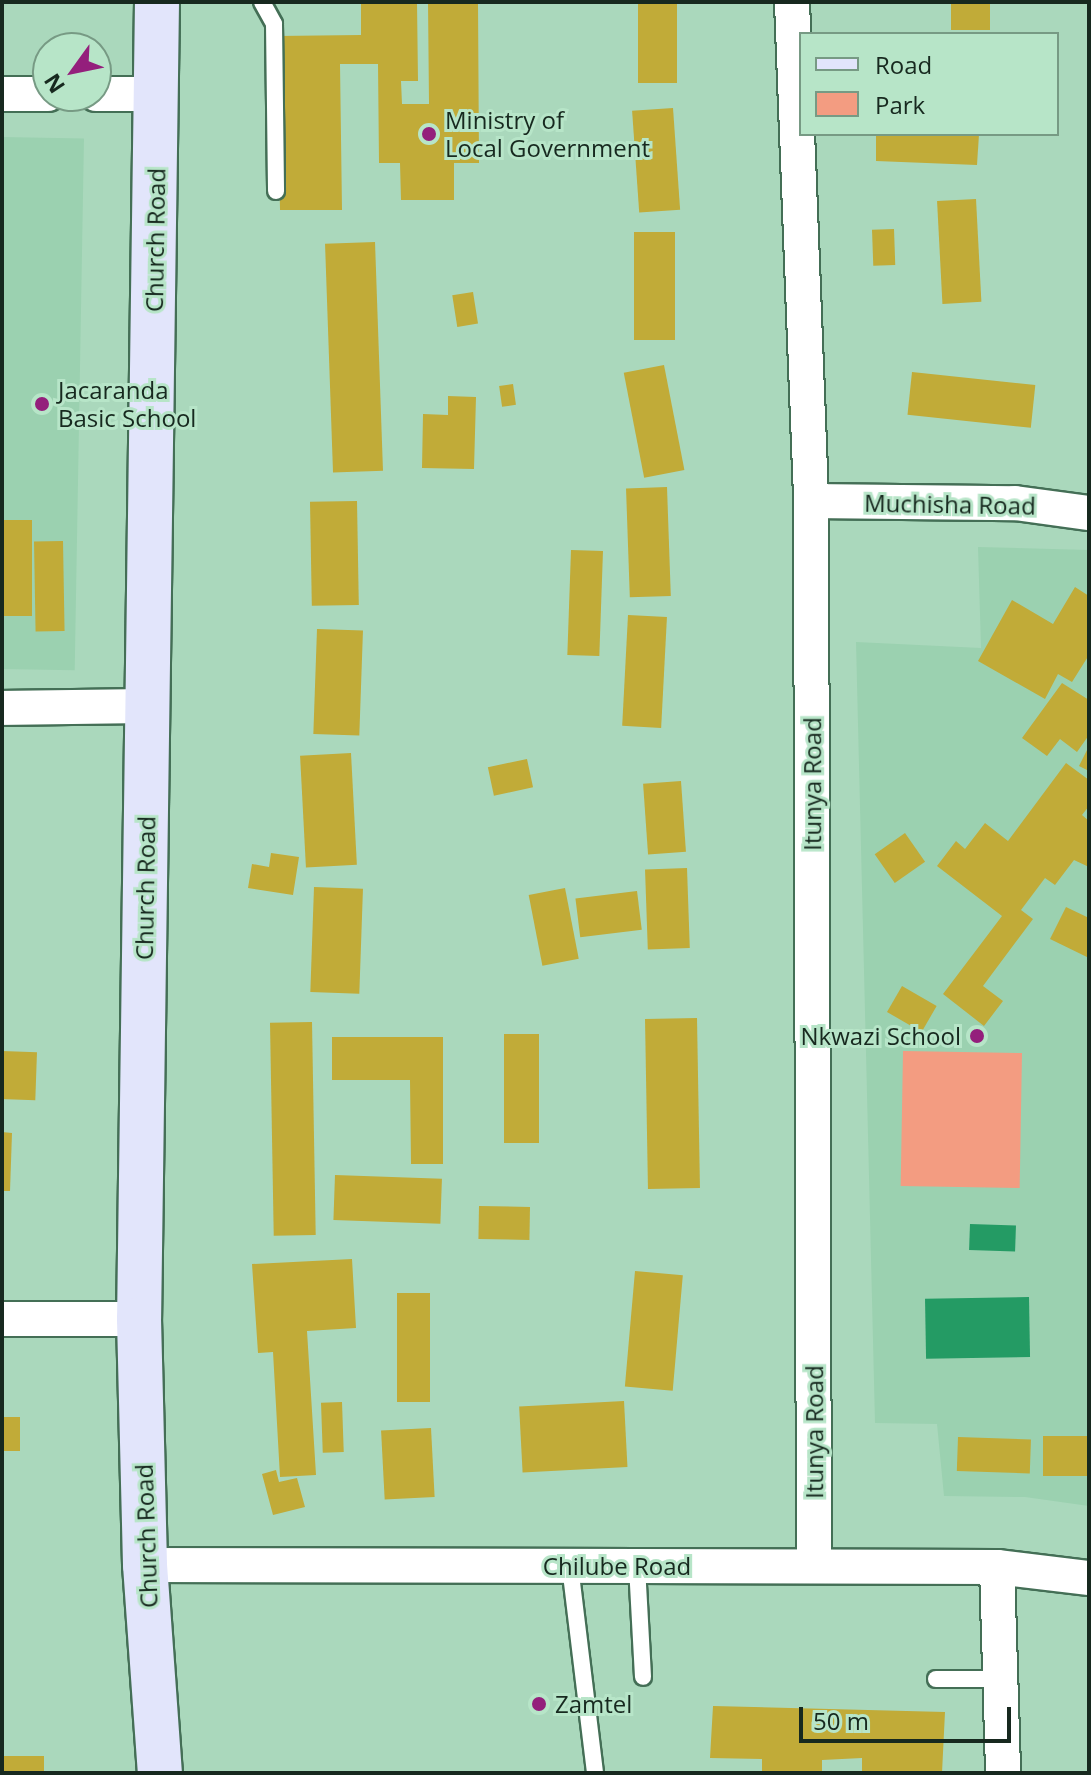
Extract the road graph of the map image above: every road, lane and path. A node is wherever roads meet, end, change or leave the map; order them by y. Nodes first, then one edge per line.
1 (157, 2) edge
2 (262, 2) edge
3 (792, 2) edge
4 (2, 94) edge
5 (32, 94) edge
6 (112, 94) edge
7 (157, 94) junction
8 (276, 191) dead end
9 (811, 501) junction
10 (1089, 513) edge
11 (148, 706) junction
12 (2, 708) edge
13 (2, 1319) edge
14 (139, 1319) junction
15 (145, 1565) junction
16 (570, 1566) junction
17 (637, 1566) junction
18 (814, 1566) junction
19 (997, 1567) junction
20 (1089, 1578) edge
21 (643, 1677) dead end
22 (936, 1679) dead end
23 (1000, 1679) junction
24 (160, 1773) edge
25 (595, 1773) edge
26 (1003, 1773) edge

1 - 7 main road, Church Road
2 - 8 lane
3 - 9 street, Itunya Road
4 - 5 street
6 - 7 street
7 - 11 main road, Church Road
9 - 10 street, Muchisha Road
9 - 18 street, Itunya Road
11 - 12 street
11 - 14 main road, Church Road
13 - 14 street
14 - 15 main road, Church Road
15 - 16 street, Chilube Road
15 - 24 main road, Church Road
16 - 17 street, Chilube Road
16 - 25 lane
17 - 18 street, Chilube Road
17 - 21 lane
18 - 19 street, Chilube Road
19 - 20 street, Chilube Road
19 - 23 street
22 - 23 lane
23 - 26 street

